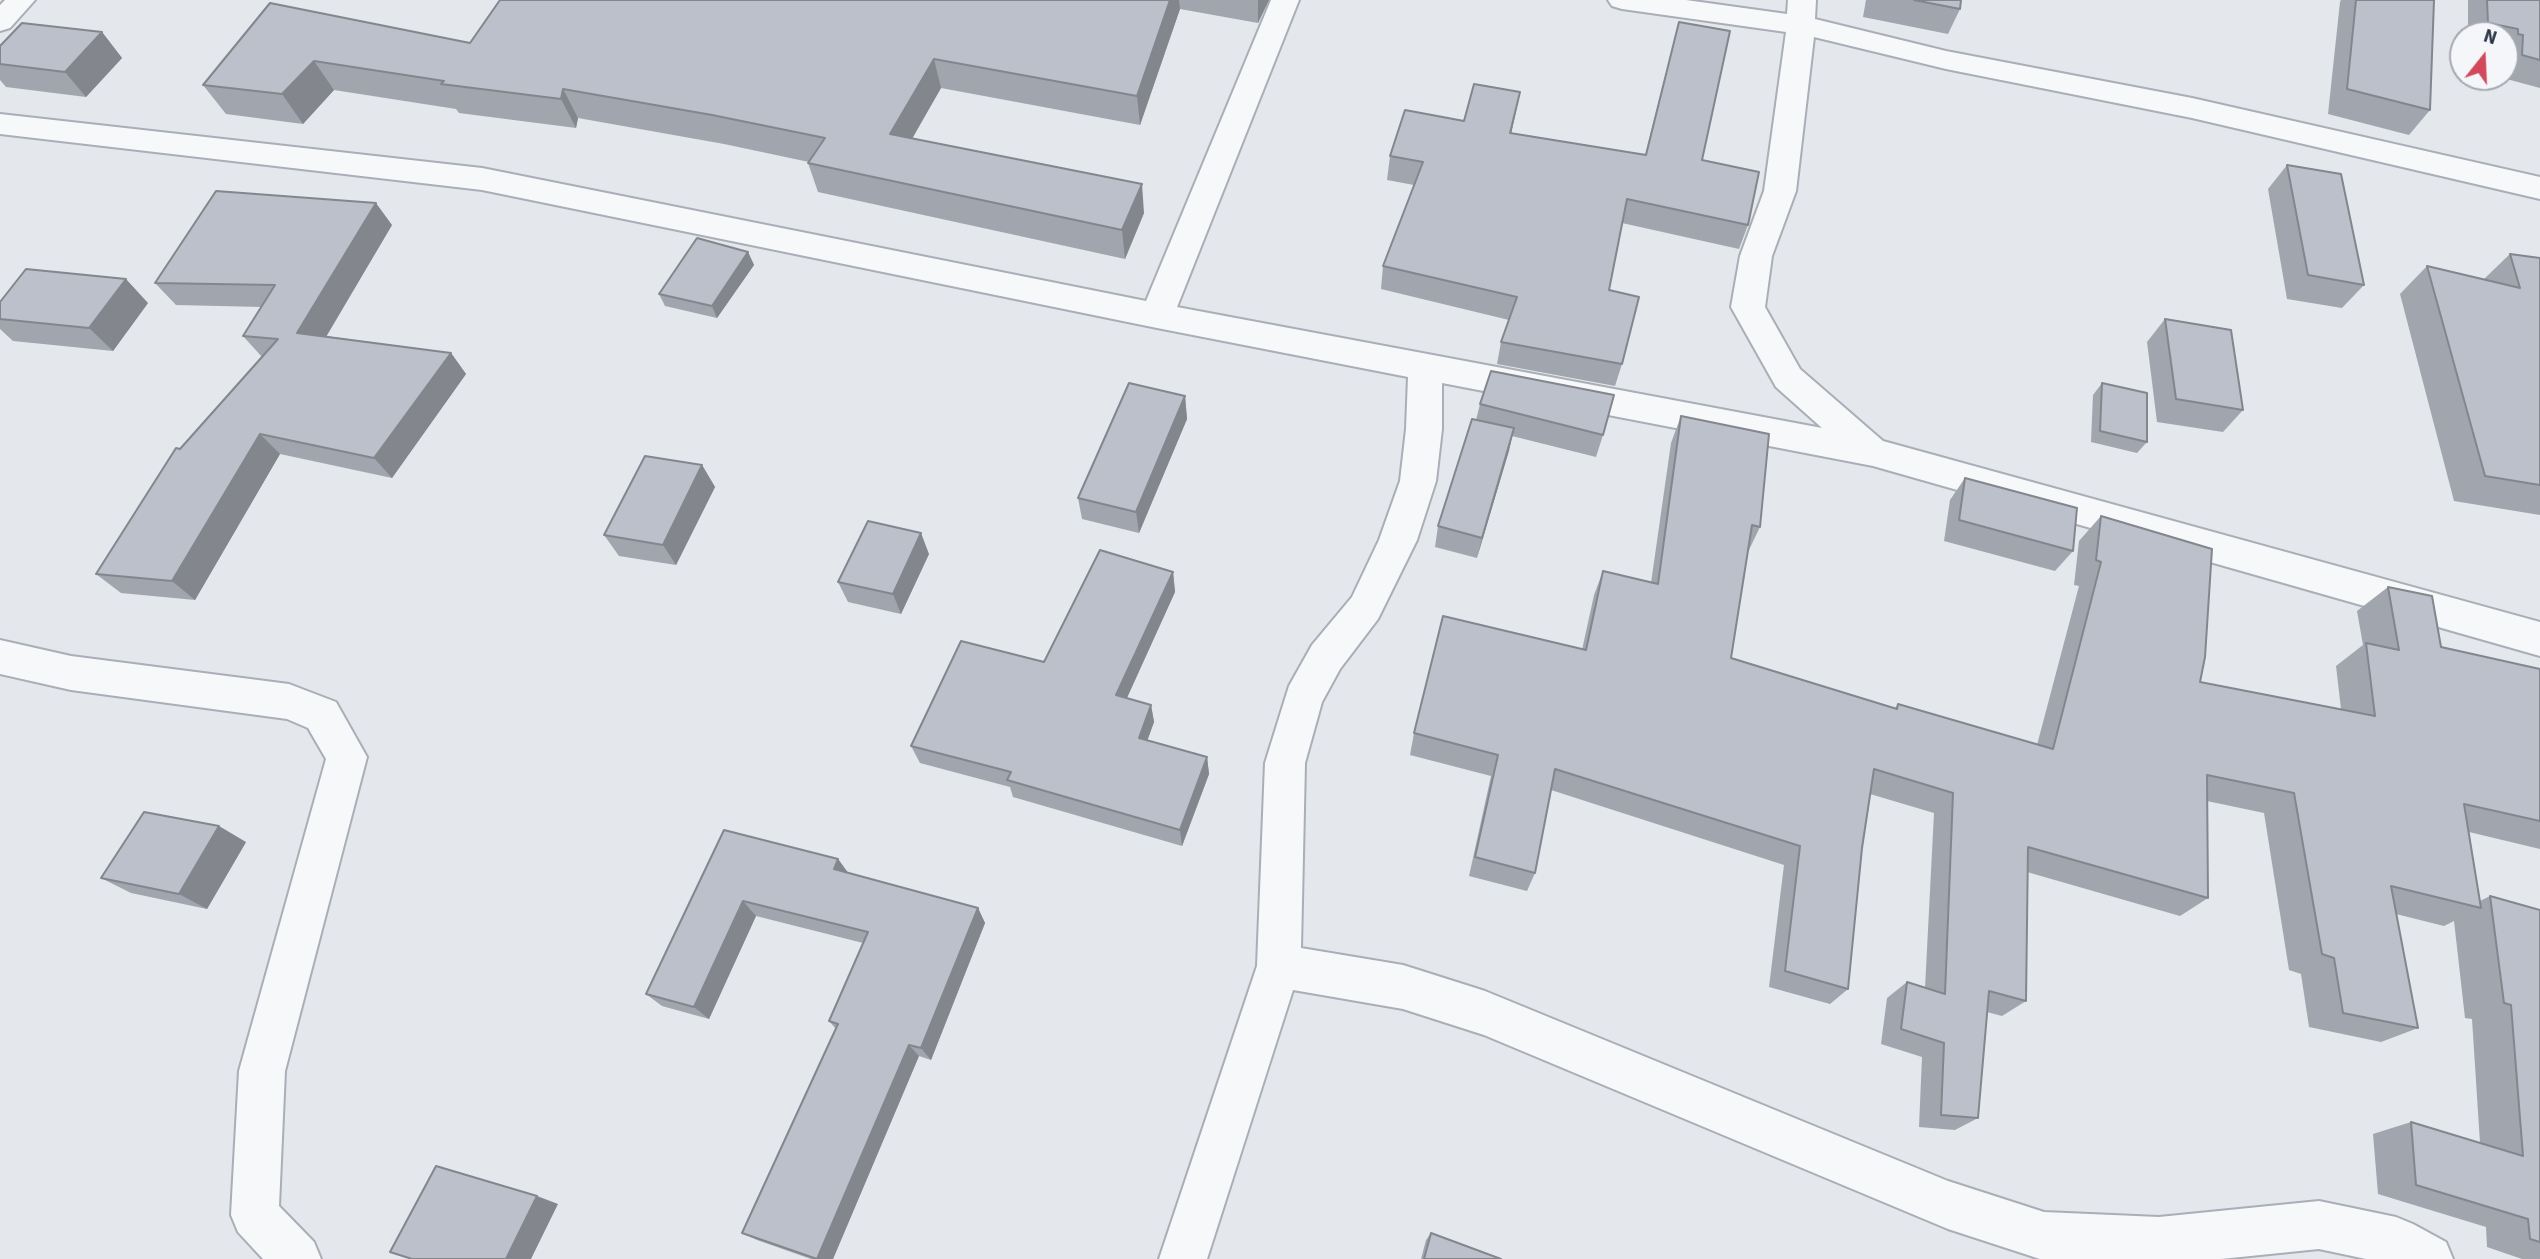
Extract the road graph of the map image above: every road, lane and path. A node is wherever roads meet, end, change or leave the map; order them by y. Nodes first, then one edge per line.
1 (21, 0) edge
2 (1284, 0) edge
3 (1622, 0) edge
4 (1802, 13) edge
5 (0, 22) edge
6 (0, 124) edge
7 (2540, 188) edge
8 (1157, 316) junction
9 (1425, 366) junction
10 (1873, 452) junction
11 (2540, 639) edge
12 (0, 657) edge
13 (1279, 966) junction
14 (297, 1259) edge
15 (1184, 1259) edge
16 (2429, 1259) edge

1 - 5 street
2 - 8 street
3 - 4 street
4 - 7 street
4 - 10 street
6 - 8 street
8 - 9 street
9 - 10 street
9 - 13 street
10 - 11 street
12 - 14 street
13 - 15 street
13 - 16 street

